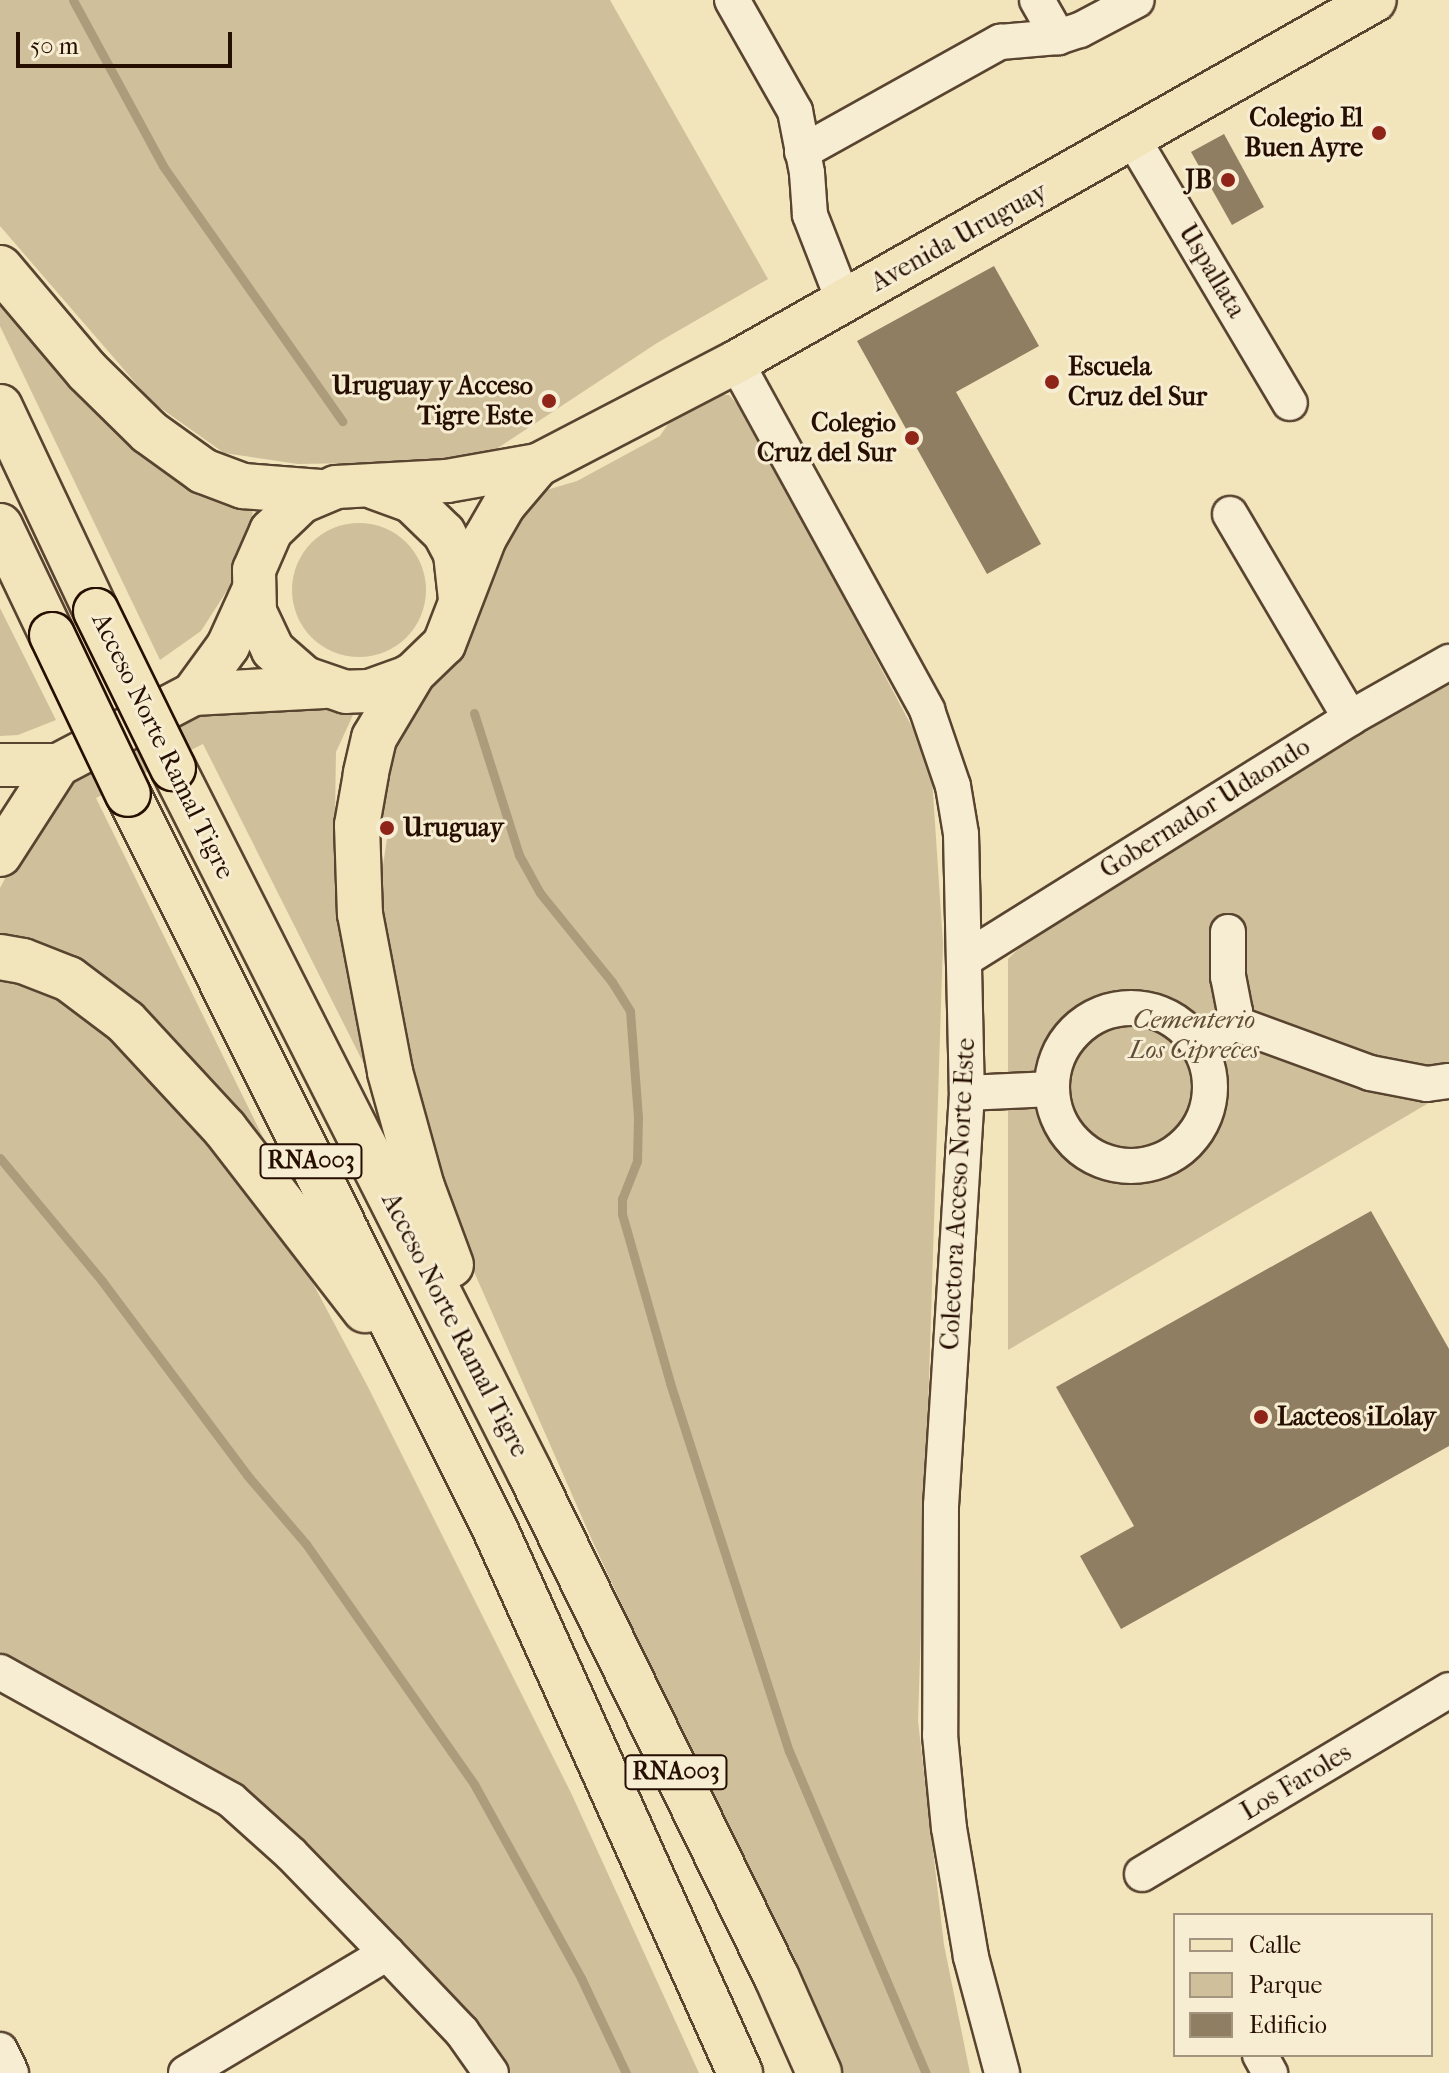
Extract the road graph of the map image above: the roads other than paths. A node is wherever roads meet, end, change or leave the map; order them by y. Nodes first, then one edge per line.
1 (732, 0) edge
2 (1037, 0) edge
3 (1137, 0) edge
4 (1375, 0) edge
5 (1058, 37) junction
6 (1133, 139) junction
7 (802, 152) junction
8 (0, 268) edge
9 (844, 302) junction
10 (736, 362) junction
11 (1290, 403) dead end
12 (0, 407) edge
13 (538, 465) junction
14 (367, 486) junction
15 (320, 492) junction
16 (1230, 514) dead end
17 (0, 526) edge
18 (253, 591) junction
19 (460, 600) junction
20 (1449, 662) edge
21 (411, 676) junction
22 (324, 687) junction
23 (193, 694) junction
24 (1350, 718) junction
25 (0, 765) edge
26 (58, 765) junction
27 (0, 855) edge
28 (1228, 932) dead end
29 (0, 957) edge
30 (965, 959) junction
31 (1231, 1022) junction
32 (1202, 1050) junction
33 (1449, 1081) edge
34 (1051, 1089) junction
35 (967, 1093) junction
36 (530, 1473) junction
37 (495, 1529) junction
38 (0, 1672) edge
39 (1449, 1690) edge
40 (1142, 1874) dead end
41 (387, 1953) junction
42 (0, 2050) edge
43 (11, 2073) edge
44 (186, 2073) edge
45 (491, 2073) edge
46 (740, 2073) edge
47 (819, 2073) edge
48 (1002, 2073) edge

1 - 7 street
2 - 5 street
3 - 5 street
4 - 6 main road, Avenida Uruguay
5 - 7 street
6 - 9 main road, Avenida Uruguay
6 - 11 street, Uspallata
7 - 9 street
8 - 15 highway
9 - 10 main road, Avenida Uruguay
10 - 13 main road, Avenida Uruguay
10 - 30 street, Colectora Acceso Norte Este
12 - 36 highway, Acceso Norte Ramal Tigre / RNA003, bridge
13 - 14 main road, Avenida Uruguay
13 - 19 main road, Avenida Uruguay
14 - 15 main road, Avenida Uruguay
14 - 19 main road, Avenida Uruguay
15 - 18 main road, Avenida Uruguay
16 - 24 street
17 - 37 highway, Acceso Norte Ramal Tigre / RNA003, bridge
18 - 22 main road, Avenida Uruguay
18 - 23 main road, Avenida Uruguay
19 - 21 main road, Avenida Uruguay
20 - 24 street, Gobernador Udaondo
21 - 22 main road, Avenida Uruguay
21 - 36 highway
22 - 23 main road, Avenida Uruguay
23 - 26 main road, Avenida Uruguay
24 - 30 street, Gobernador Udaondo
25 - 26 main road, Avenida Uruguay
26 - 27 main road, Avenida Uruguay
28 - 31 street
29 - 37 highway
30 - 35 street, Colectora Acceso Norte Este
31 - 32 street
31 - 33 street
32 - 34 street
32 - 34 street
34 - 35 street
35 - 48 street, Colectora Acceso Norte Este
36 - 47 highway, Acceso Norte Ramal Tigre / RNA003
37 - 46 highway, Acceso Norte Ramal Tigre / RNA003
38 - 41 street
39 - 40 street, Los Faroles
41 - 44 street
41 - 45 street
42 - 43 street

